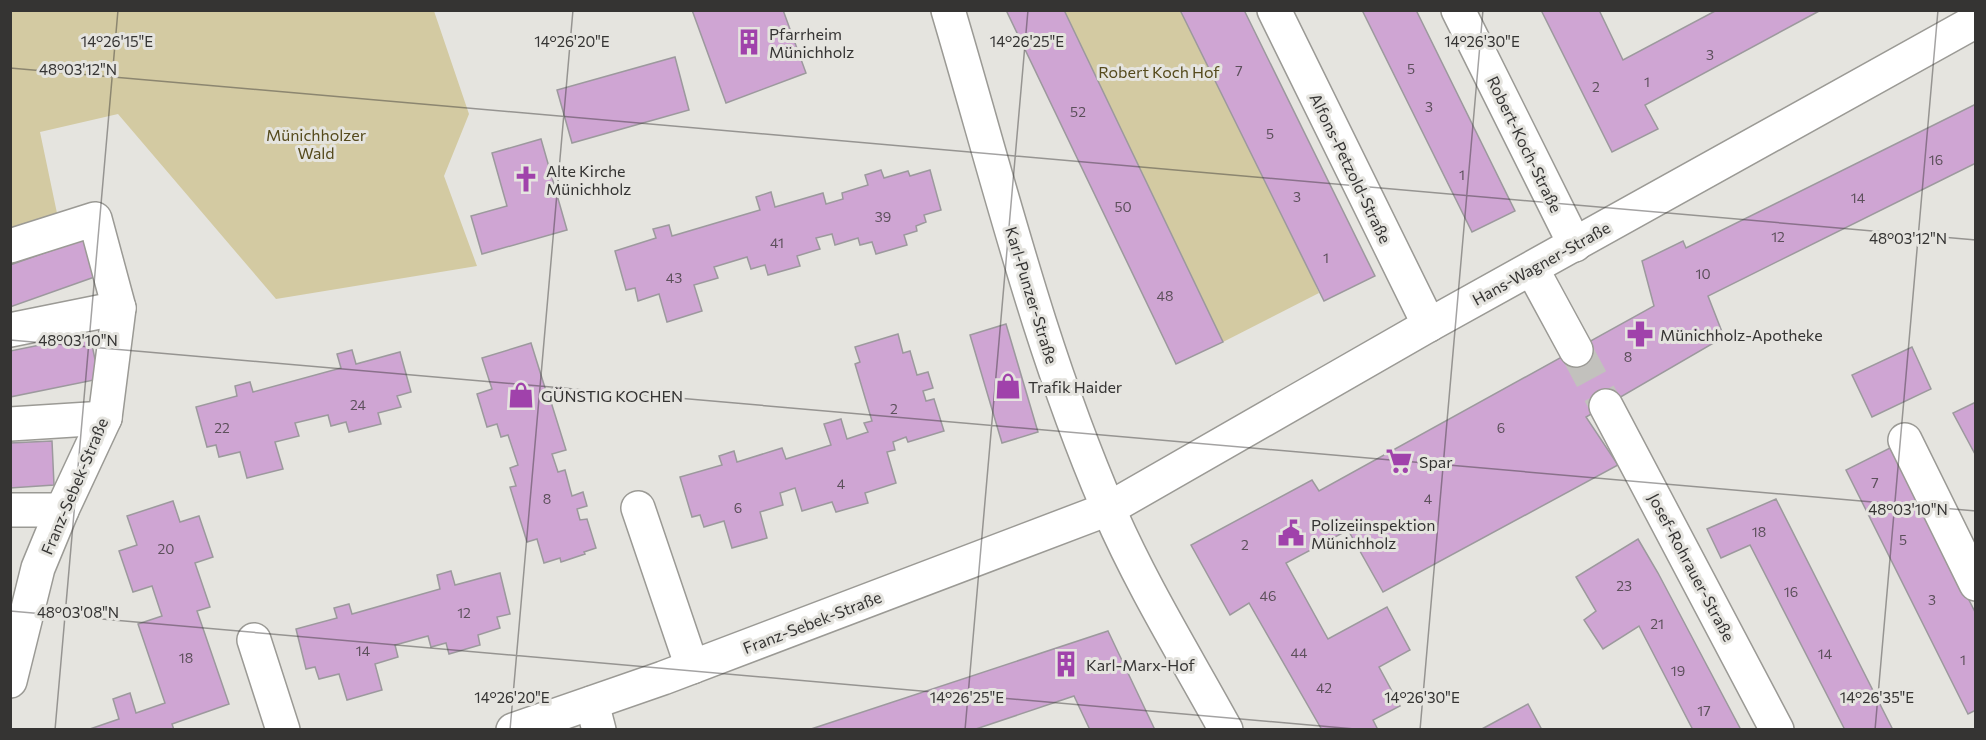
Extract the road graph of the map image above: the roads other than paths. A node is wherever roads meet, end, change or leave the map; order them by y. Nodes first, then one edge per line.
1 (948, 10) edge
2 (1274, 10) edge
3 (1458, 10) edge
4 (1962, 20) edge
5 (1575, 245) junction
6 (10, 246) edge
7 (1532, 269) junction
8 (118, 308) junction
9 (1429, 325) junction
10 (10, 330) edge
11 (1576, 350) tunnel mouth
12 (1606, 406) tunnel mouth
13 (105, 418) junction
14 (10, 424) edge
15 (1905, 440) dead end
16 (638, 508) dead end
17 (1108, 509) junction
18 (10, 510) edge
19 (62, 510) junction
20 (1976, 584) edge
21 (254, 640) dead end
22 (692, 667) junction
23 (10, 681) edge
24 (595, 716) edge
25 (283, 729) edge
26 (513, 729) edge
27 (1226, 729) edge
28 (1777, 729) edge

1 - 17 street, Karl-Punzer-Straße
2 - 9 street, Alfons-Petzold-Straße
3 - 5 street, Robert-Koch-Straße
4 - 5 street, Hans-Wagner-Straße
5 - 7 street, Hans-Wagner-Straße
6 - 8 street, Franz-Sebek-Straße
7 - 9 street, Hans-Wagner-Straße
7 - 11 street
8 - 10 street
8 - 13 street, Franz-Sebek-Straße
9 - 17 street, Hans-Wagner-Straße
12 - 28 street, Josef-Rohrauer-Straße
13 - 14 street
13 - 19 street, Franz-Sebek-Straße
15 - 20 street
16 - 22 street
17 - 22 street, Franz-Sebek-Straße
17 - 27 street, Karl-Punzer-Straße
18 - 19 street
19 - 23 street, Franz-Sebek-Straße
21 - 25 street
22 - 24 street, Franz-Sebek-Straße
24 - 26 street, Franz-Sebek-Straße

